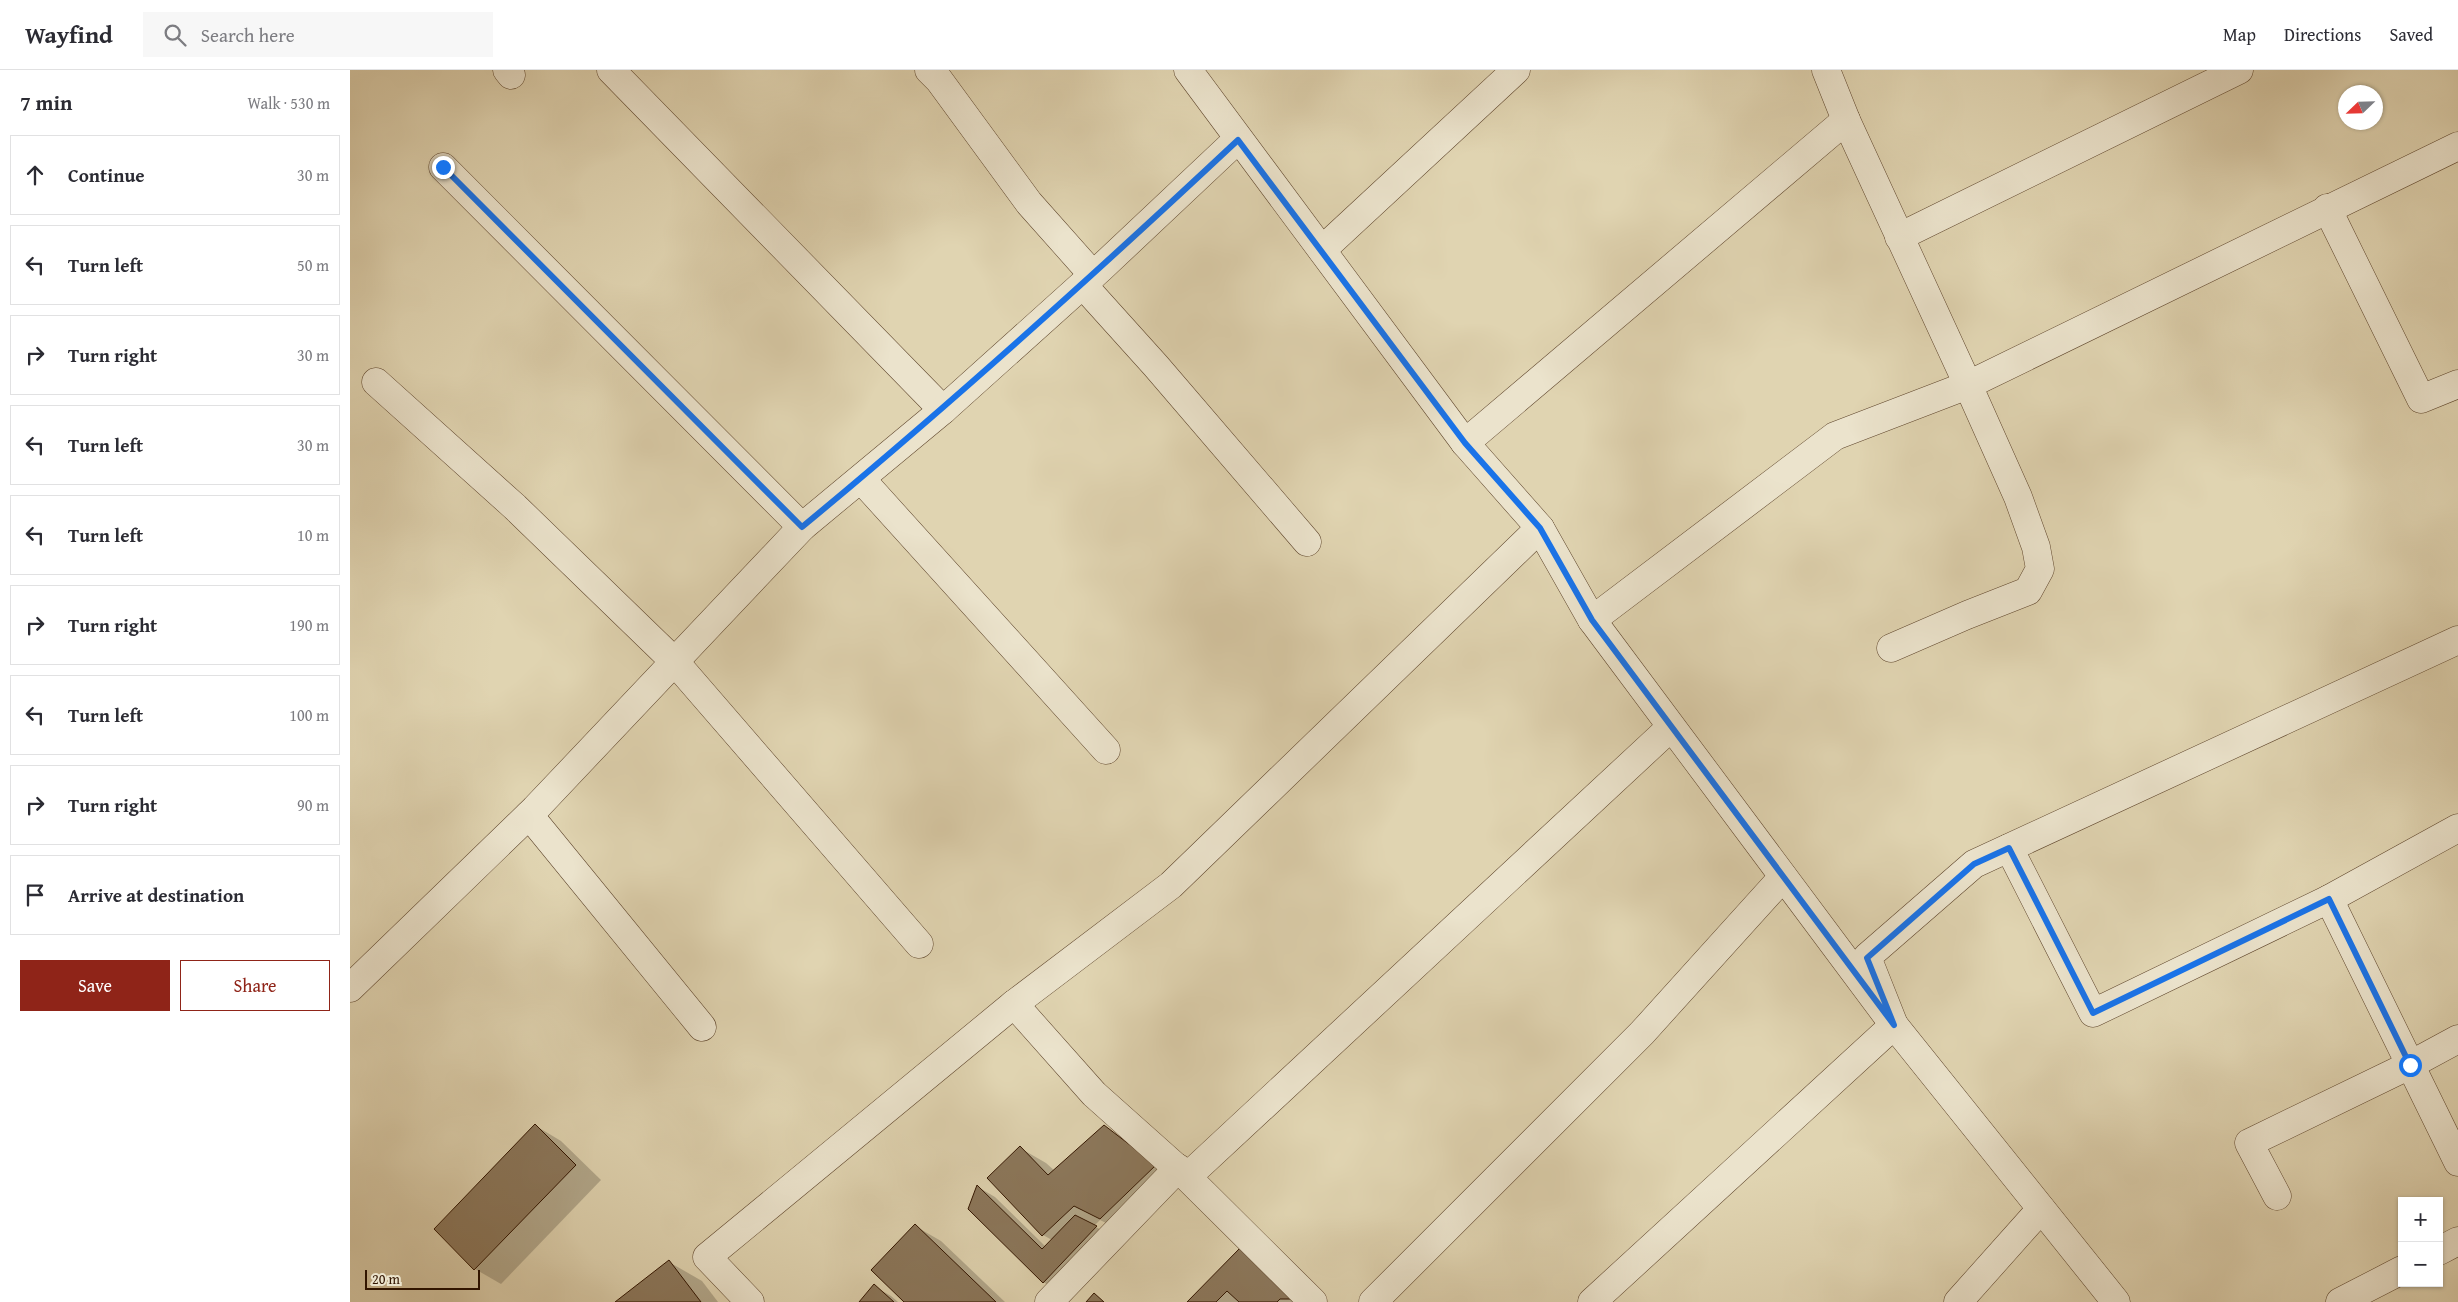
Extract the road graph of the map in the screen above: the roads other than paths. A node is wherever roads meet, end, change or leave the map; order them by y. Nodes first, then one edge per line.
1 (612, 70) edge
2 (929, 70) edge
3 (1188, 70) edge
4 (1516, 70) edge
5 (1826, 70) edge
6 (2239, 70) edge
7 (1846, 120) junction
8 (1238, 140) junction
9 (2458, 146) edge
10 (443, 167) dead end
11 (2327, 208) junction
12 (1899, 237) junction
13 (1322, 250) junction
14 (1088, 280) junction
15 (376, 382) dead end
16 (2458, 384) edge
17 (1968, 385) junction
18 (943, 410) junction
19 (1465, 443) junction
20 (861, 478) junction
21 (802, 527) junction
22 (1540, 528) junction
23 (1307, 542) dead end
24 (1592, 620) junction
25 (2458, 640) edge
26 (1891, 648) dead end
27 (675, 662) junction
28 (1671, 727) junction
29 (1106, 750) dead end
30 (529, 815) junction
31 (2458, 828) edge
32 (2009, 848) junction
33 (1783, 877) junction
34 (2329, 899) junction
35 (918, 944) dead end
36 (350, 988) edge
37 (1014, 1004) junction
38 (1894, 1025) junction
39 (702, 1027) dead end
40 (2458, 1039) edge
41 (2410, 1065) junction
42 (2458, 1162) edge
43 (1182, 1172) junction
44 (2277, 1196) dead end
45 (2041, 1209) junction
46 (2458, 1241) edge
47 (2443, 1249) edge
48 (2398, 1272) edge
49 (750, 1302) edge
50 (1049, 1302) edge
51 (1313, 1302) edge
52 (1374, 1302) edge
53 (1592, 1302) edge
54 (1958, 1302) edge
55 (2116, 1302) edge
56 (2340, 1302) edge

1 - 18 street
2 - 14 street
3 - 8 street
4 - 13 street
5 - 7 street
6 - 12 street
7 - 12 street
7 - 19 street
8 - 13 street
8 - 14 street
9 - 11 street
10 - 21 street
11 - 16 street
11 - 17 street
12 - 17 street
13 - 19 street
14 - 18 street
14 - 23 street
15 - 27 street
17 - 24 street
17 - 26 street
18 - 20 street
19 - 22 street
20 - 21 street
20 - 29 street
21 - 27 street
22 - 24 street
22 - 37 street
24 - 28 street
25 - 32 street
27 - 30 street
27 - 35 street
28 - 33 street
28 - 43 street
30 - 36 street
30 - 39 street
31 - 34 street
32 - 34 street
32 - 38 street
33 - 38 street
33 - 52 street
34 - 41 street
37 - 43 street
37 - 49 street
38 - 45 street
38 - 53 street
40 - 41 street
41 - 42 street
41 - 44 street
43 - 50 street
43 - 51 street
45 - 54 street
45 - 55 street
46 - 47 street
48 - 56 street

